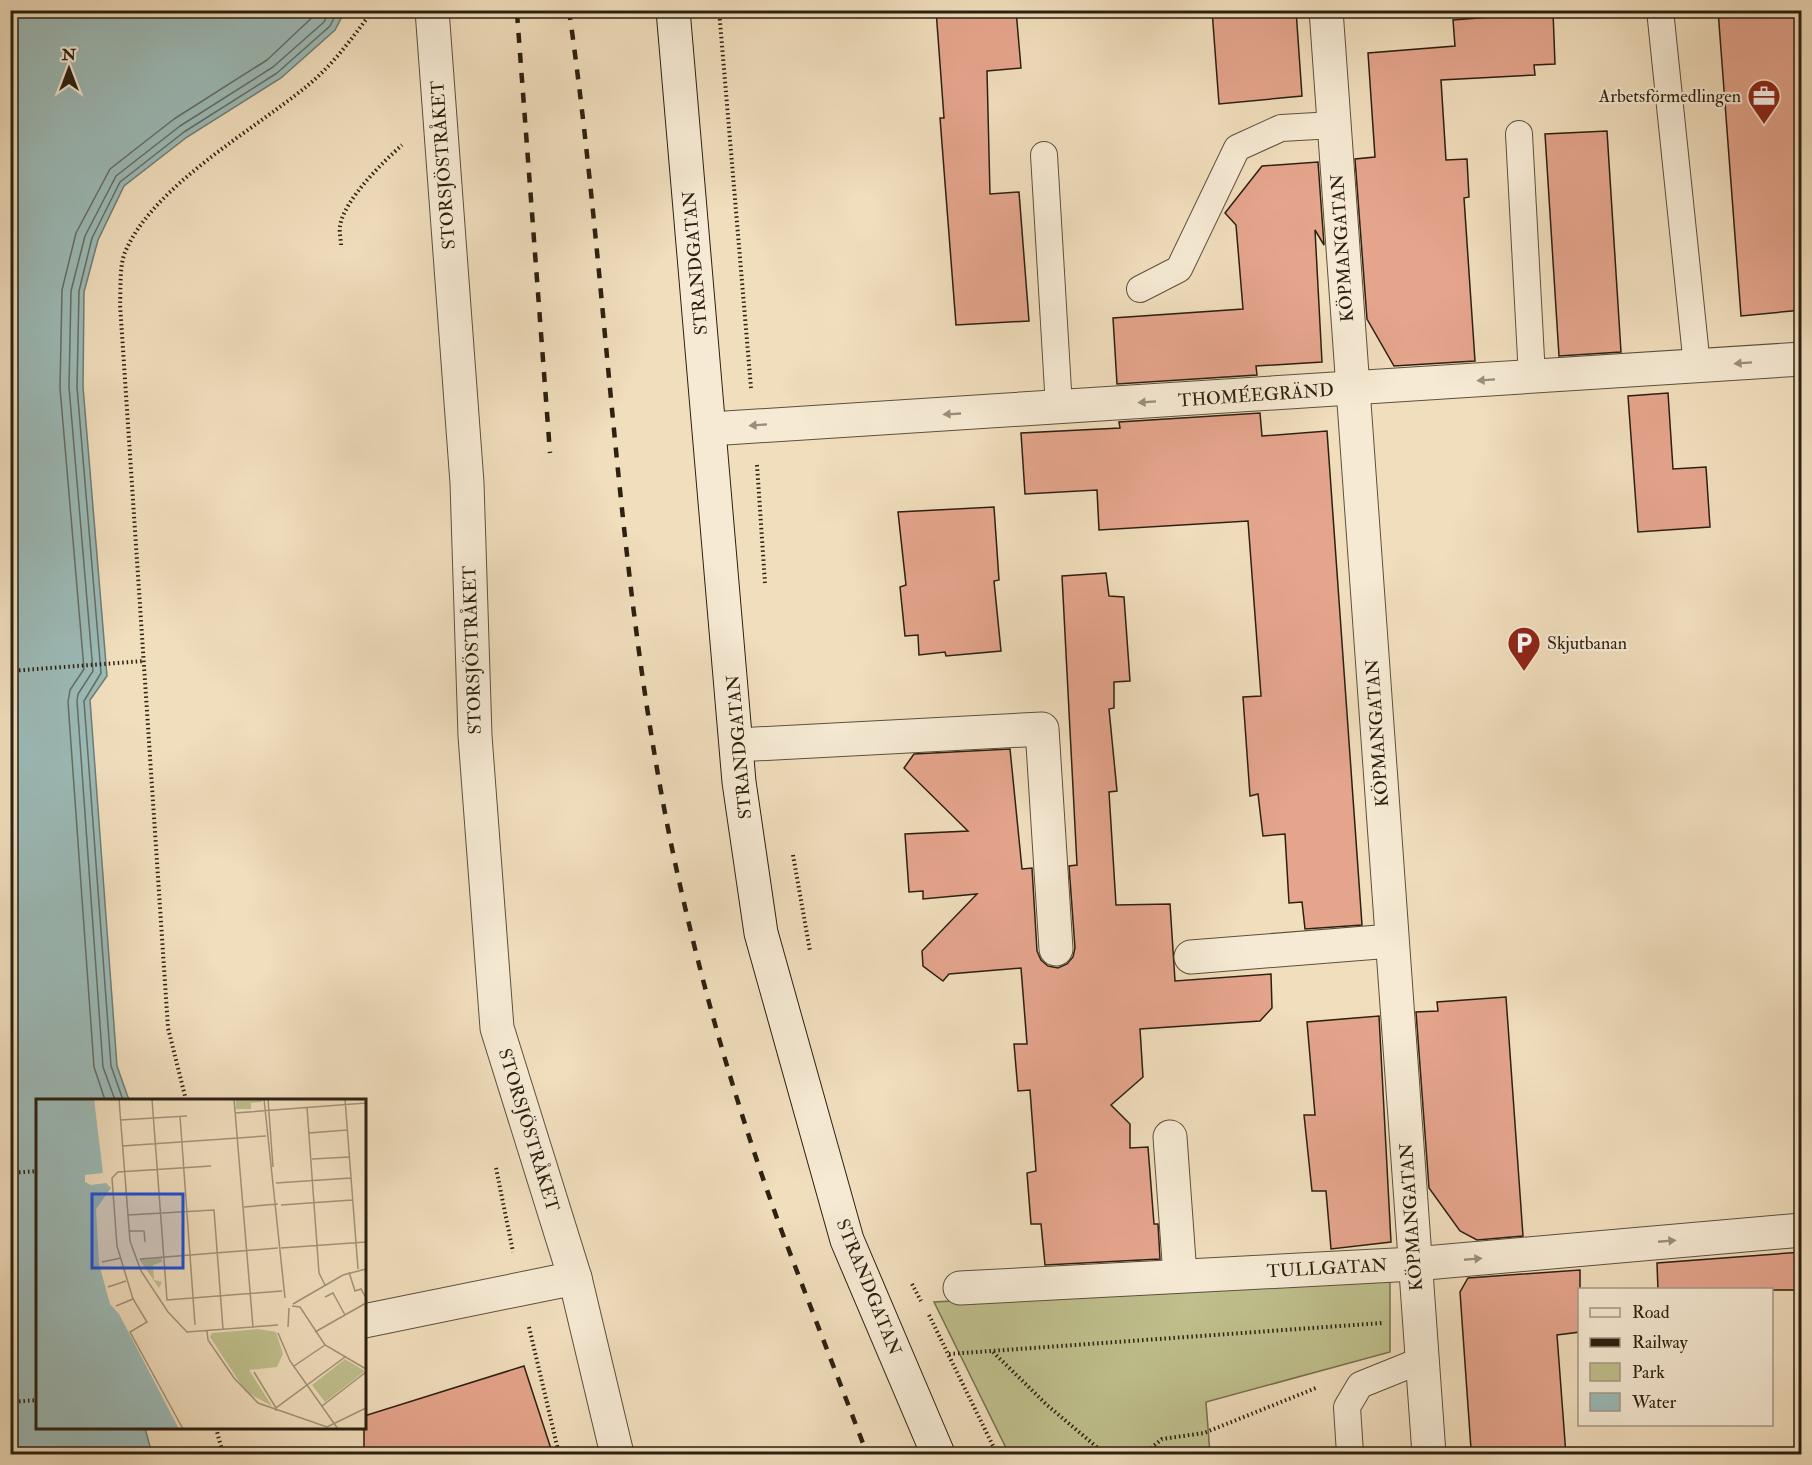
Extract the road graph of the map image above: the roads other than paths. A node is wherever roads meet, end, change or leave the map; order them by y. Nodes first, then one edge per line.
1 (432, 10) edge
2 (673, 10) edge
3 (1326, 10) edge
4 (1660, 10) edge
5 (1334, 125) junction
6 (1519, 134) dead end
7 (1044, 155) dead end
8 (1140, 289) dead end
9 (1802, 359) edge
10 (1697, 366) junction
11 (1532, 377) junction
12 (1352, 389) junction
13 (1059, 407) junction
14 (710, 429) junction
15 (737, 745) junction
16 (1392, 941) junction
17 (1056, 949) dead end
18 (1191, 957) dead end
19 (1170, 1137) dead end
20 (1802, 1230) edge
21 (1414, 1264) junction
22 (1180, 1275) junction
23 (575, 1278) junction
24 (960, 1288) dead end
25 (366, 1321) edge
26 (1422, 1360) junction
27 (617, 1455) edge
28 (938, 1455) edge
29 (1350, 1455) edge
30 (1430, 1455) edge

1 - 23 street, STORSJÖSTRÅKET
2 - 14 street, STRANDGATAN
3 - 5 street, KÖPMANGATAN
4 - 10 lane
5 - 8 lane
5 - 12 street, KÖPMANGATAN
6 - 11 lane
7 - 13 lane
9 -> 10 street, THOMÉEGRÄND
10 - 11 street, THOMÉEGRÄND
11 -> 12 street, THOMÉEGRÄND
12 -> 13 street, THOMÉEGRÄND
12 - 16 street, KÖPMANGATAN
13 -> 14 street, THOMÉEGRÄND
14 - 15 street, STRANDGATAN
15 - 17 street
15 - 28 street, STRANDGATAN
16 - 18 street
16 - 21 street, KÖPMANGATAN
19 - 22 street
21 -> 20 street, TULLGATAN
21 - 22 street, TULLGATAN
21 - 26 street, KÖPMANGATAN
22 - 24 street, TULLGATAN
23 - 25 street
23 - 27 street, STORSJÖSTRÅKET
26 - 29 lane
26 - 30 street, KÖPMANGATAN

